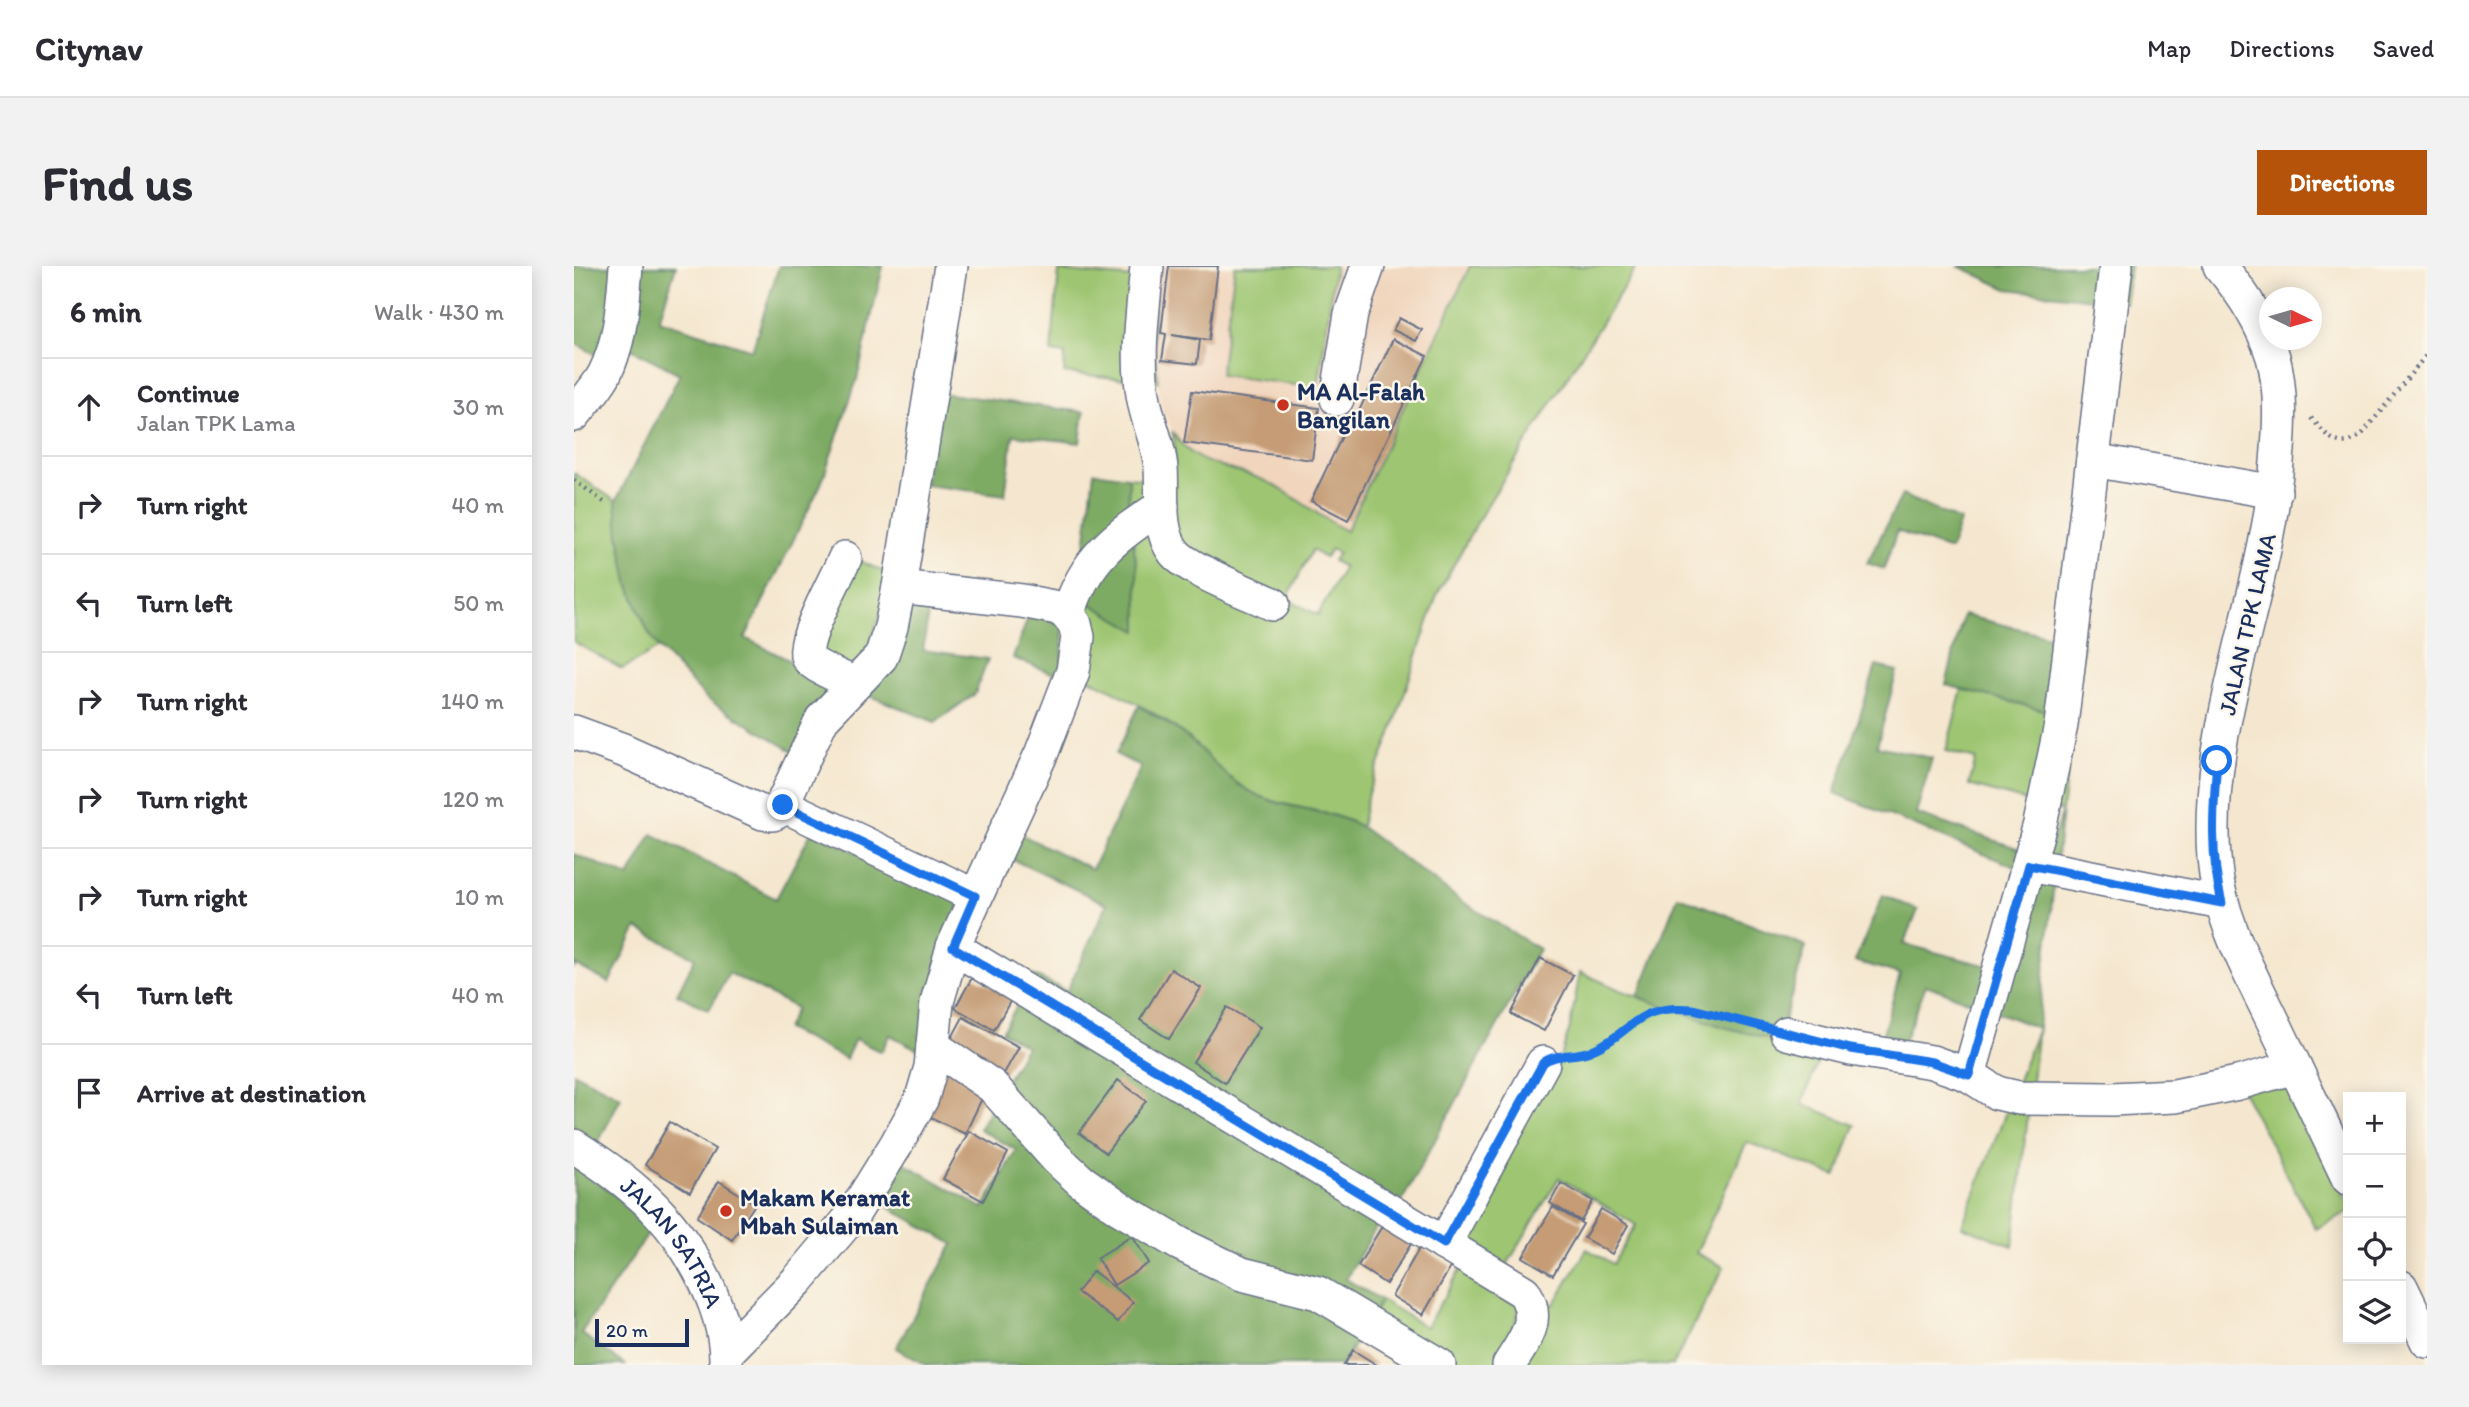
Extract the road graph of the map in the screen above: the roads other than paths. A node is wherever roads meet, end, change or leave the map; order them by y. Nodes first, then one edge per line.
1 (626, 266) edge
2 (951, 266) edge
3 (1147, 266) edge
4 (1368, 266) edge
5 (2116, 266) edge
6 (2220, 266) edge
7 (1337, 400) dead end
8 (574, 415) edge
9 (2093, 460) junction
10 (2275, 492) junction
11 (1162, 506) junction
12 (845, 558) dead end
13 (899, 587) junction
14 (1273, 604) dead end
15 (1068, 615) junction
16 (855, 684) junction
17 (576, 740) edge
18 (783, 805) junction
19 (2029, 865) junction
20 (975, 896) junction
21 (2222, 903) junction
22 (953, 947) junction
23 (1787, 1033) road end
24 (933, 1046) junction
25 (1543, 1063) road end
26 (2295, 1067) junction
27 (1969, 1075) junction
28 (574, 1146) edge
29 (2343, 1168) edge
30 (1444, 1244) junction
31 (2406, 1297) edge
32 (2427, 1341) edge
33 (726, 1359) edge
34 (1439, 1365) edge
35 (1509, 1365) edge

1 - 8 street
2 - 13 street
3 - 11 street
4 - 7 street
5 - 9 street
6 - 10 street, JALAN TPK LAMA
9 - 10 street
9 - 19 street
10 - 21 street, JALAN TPK LAMA
11 - 14 street
11 - 15 street
12 - 16 street
13 - 15 street
13 - 16 street
15 - 20 street
16 - 18 street
17 - 18 street
18 - 20 street
19 - 21 street
19 - 27 street
20 - 22 street
21 - 26 street, JALAN TPK LAMA
22 - 24 street
22 - 30 street
23 - 27 street
24 - 33 street
24 - 34 street
25 - 30 street
26 - 27 street
26 - 29 street, JALAN TPK LAMA
28 - 33 street, JALAN SATRIA
30 - 35 street
31 - 32 street

